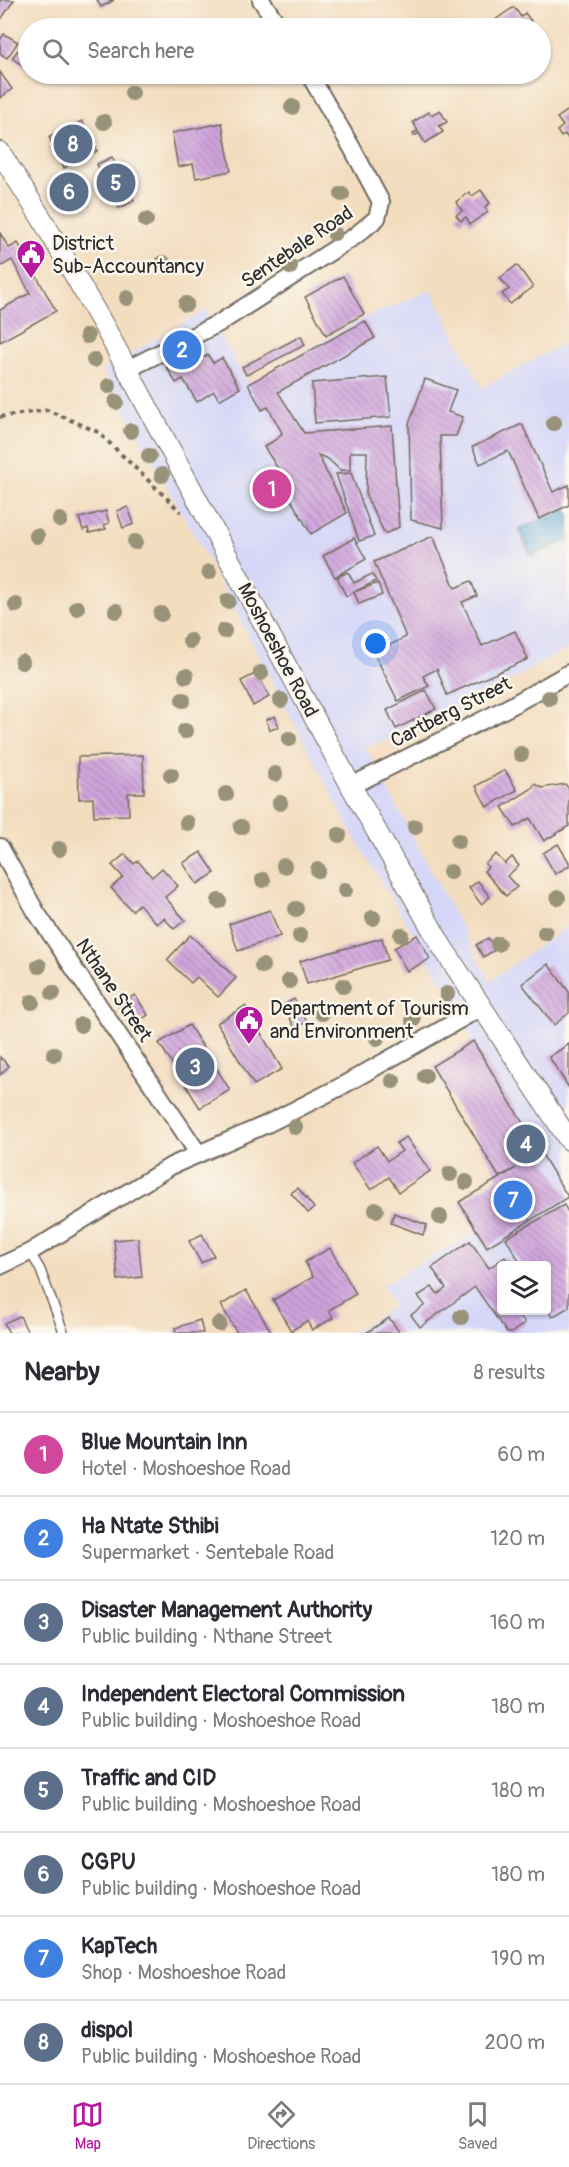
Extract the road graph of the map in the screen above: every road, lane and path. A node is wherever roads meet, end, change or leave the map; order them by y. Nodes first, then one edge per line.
1 (261, 0) edge
2 (273, 18) edge
3 (315, 84) edge
4 (0, 152) edge
5 (126, 370) junction
6 (0, 417) edge
7 (188, 518) dead end
8 (569, 673) edge
9 (351, 786) junction
10 (0, 847) edge
11 (482, 1007) junction
12 (569, 1140) edge
13 (198, 1153) junction
14 (30, 1252) junction
15 (0, 1266) edge
16 (64, 1333) edge

1 - 2 street
3 - 5 street, Sentebale Road
4 - 5 street, Moshoeshoe Road
5 - 9 street, Moshoeshoe Road
6 - 7 path
8 - 9 street, Cartberg Street
9 - 11 street, Moshoeshoe Road
10 - 13 street, Nthane Street
11 - 12 street, Moshoeshoe Road
11 - 13 street
13 - 14 street
14 - 15 street
14 - 16 lane

